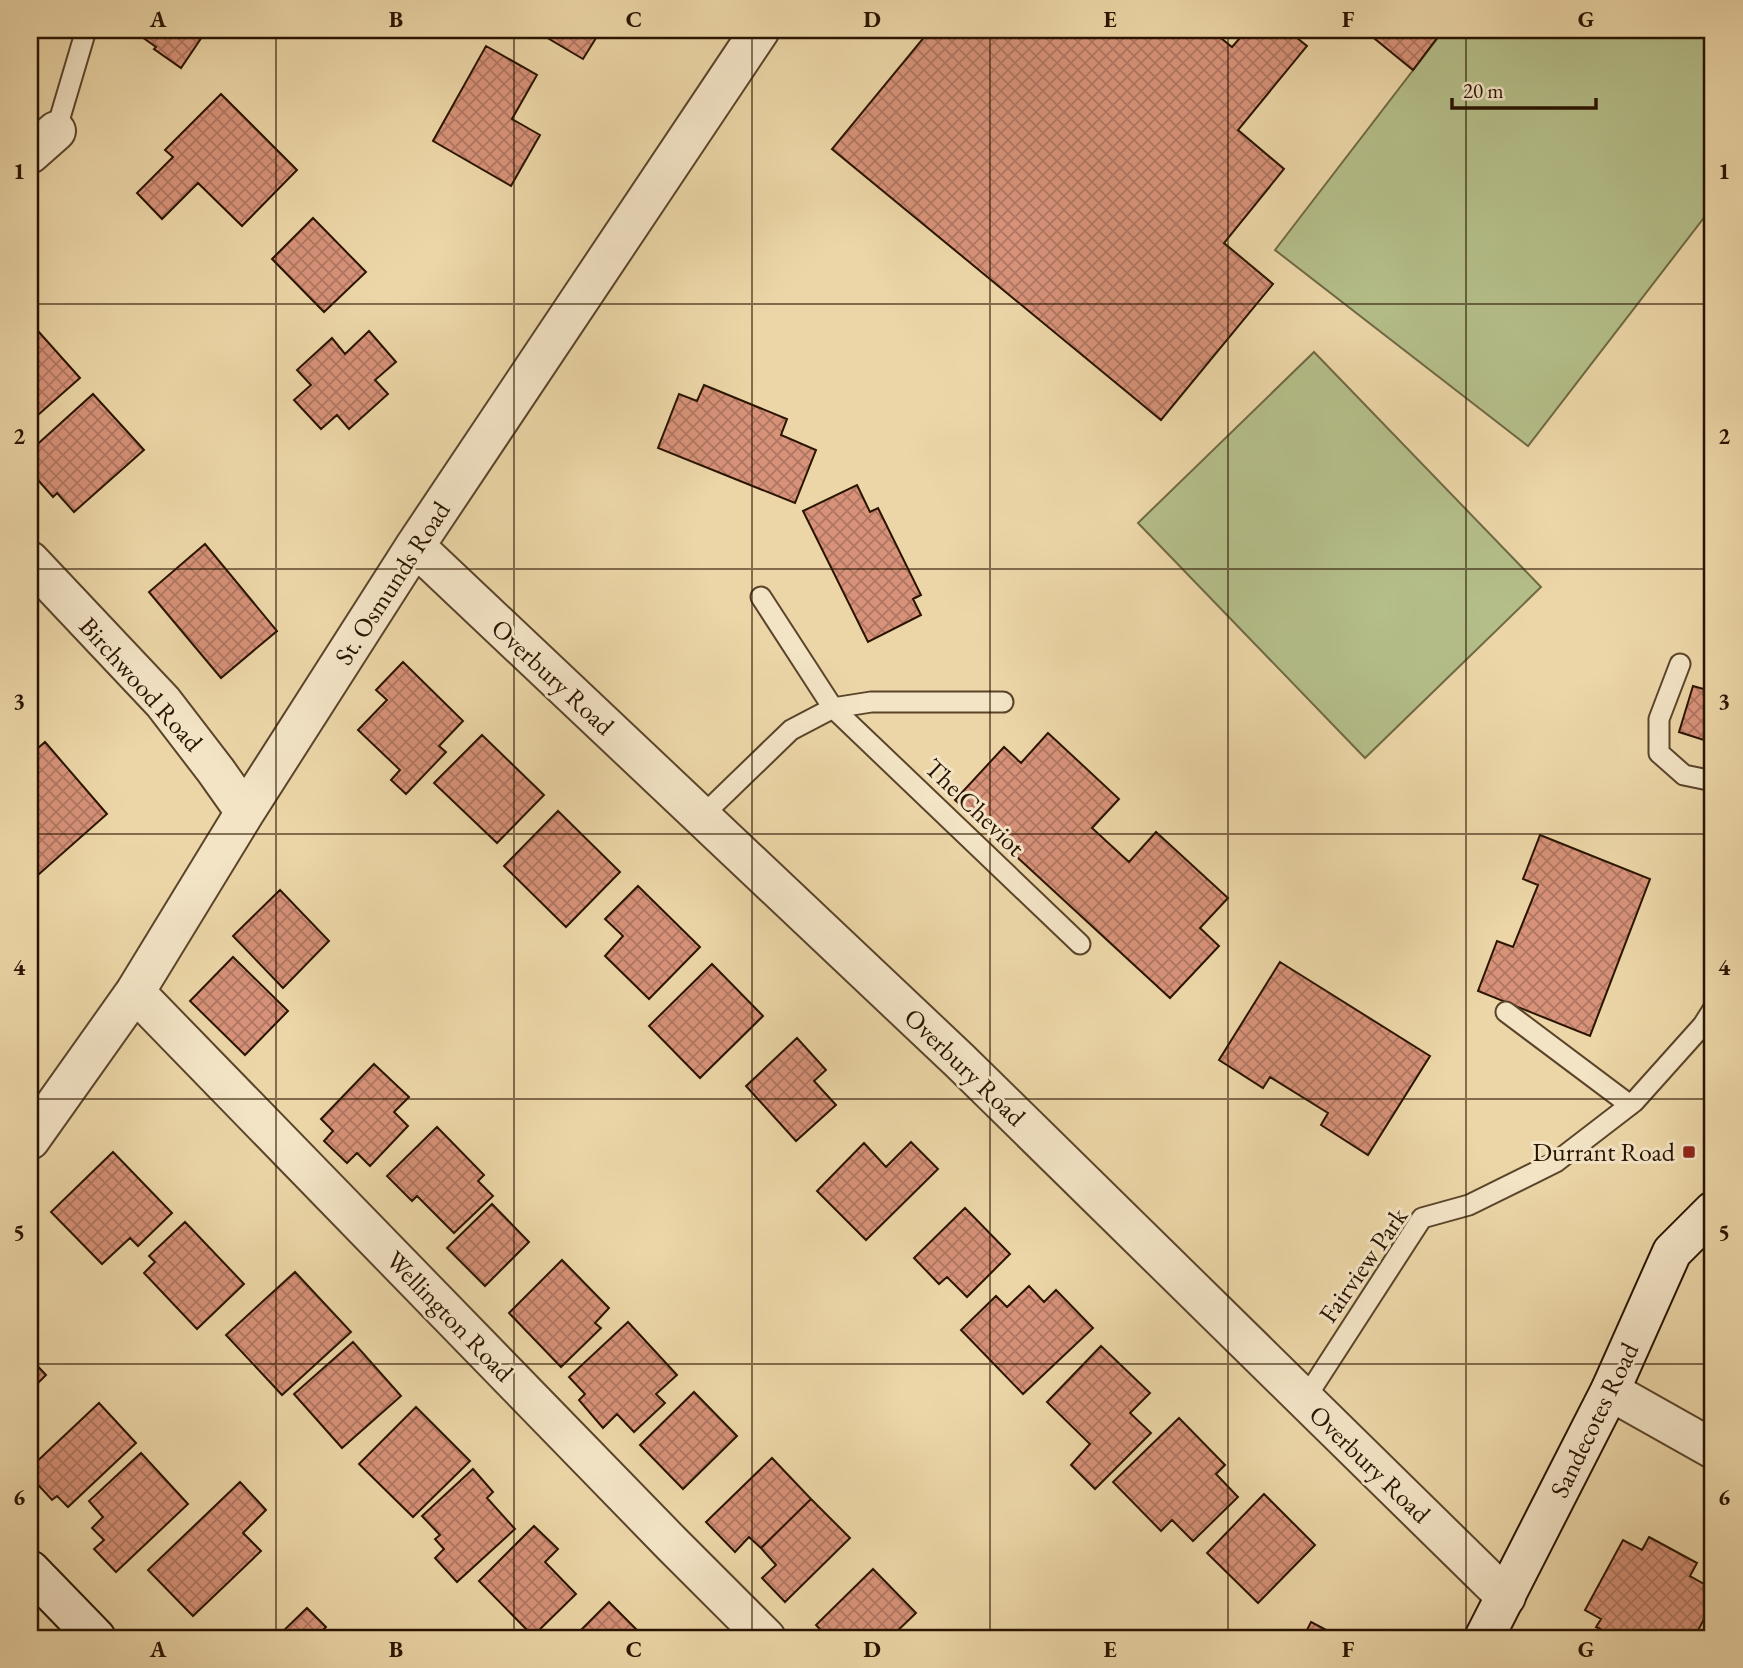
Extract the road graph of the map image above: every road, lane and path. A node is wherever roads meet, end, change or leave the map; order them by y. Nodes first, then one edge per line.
1 (86, 30) edge
2 (760, 30) edge
3 (43, 142) edge
4 (415, 546) junction
5 (30, 561) edge
6 (761, 597) dead end
7 (1680, 664) dead end
8 (1003, 702) dead end
9 (834, 708) junction
10 (1713, 781) edge
11 (245, 812) junction
12 (701, 817) junction
13 (1080, 944) dead end
14 (135, 992) junction
15 (1713, 1009) edge
16 (1506, 1012) dead end
17 (1630, 1105) junction
18 (30, 1140) edge
19 (1713, 1211) edge
20 (1610, 1391) junction
21 (1305, 1399) junction
22 (1713, 1449) edge
23 (30, 1570) edge
24 (1506, 1597) junction
25 (96, 1638) edge
26 (766, 1638) edge
27 (1484, 1638) edge

1 - 3 lane
2 - 4 street, St. Osmunds Road
4 - 11 street, St. Osmunds Road
4 - 12 street, Overbury Road
5 - 11 street, Birchwood Road
6 - 9 lane, The Cheviot
7 - 10 lane
8 - 9 lane
9 - 12 lane
9 - 13 lane, The Cheviot
11 - 14 street, St. Osmunds Road
12 - 21 street, Overbury Road
14 - 18 street, St. Osmunds Road
14 - 26 street, Wellington Road
15 - 17 lane, Fairview Park
16 - 17 lane
17 - 21 lane, Fairview Park
19 - 20 street, Sandecotes Road
20 - 22 street
20 - 24 street, Sandecotes Road
21 - 24 street, Overbury Road
23 - 25 street
24 - 27 street, Sandecotes Road

